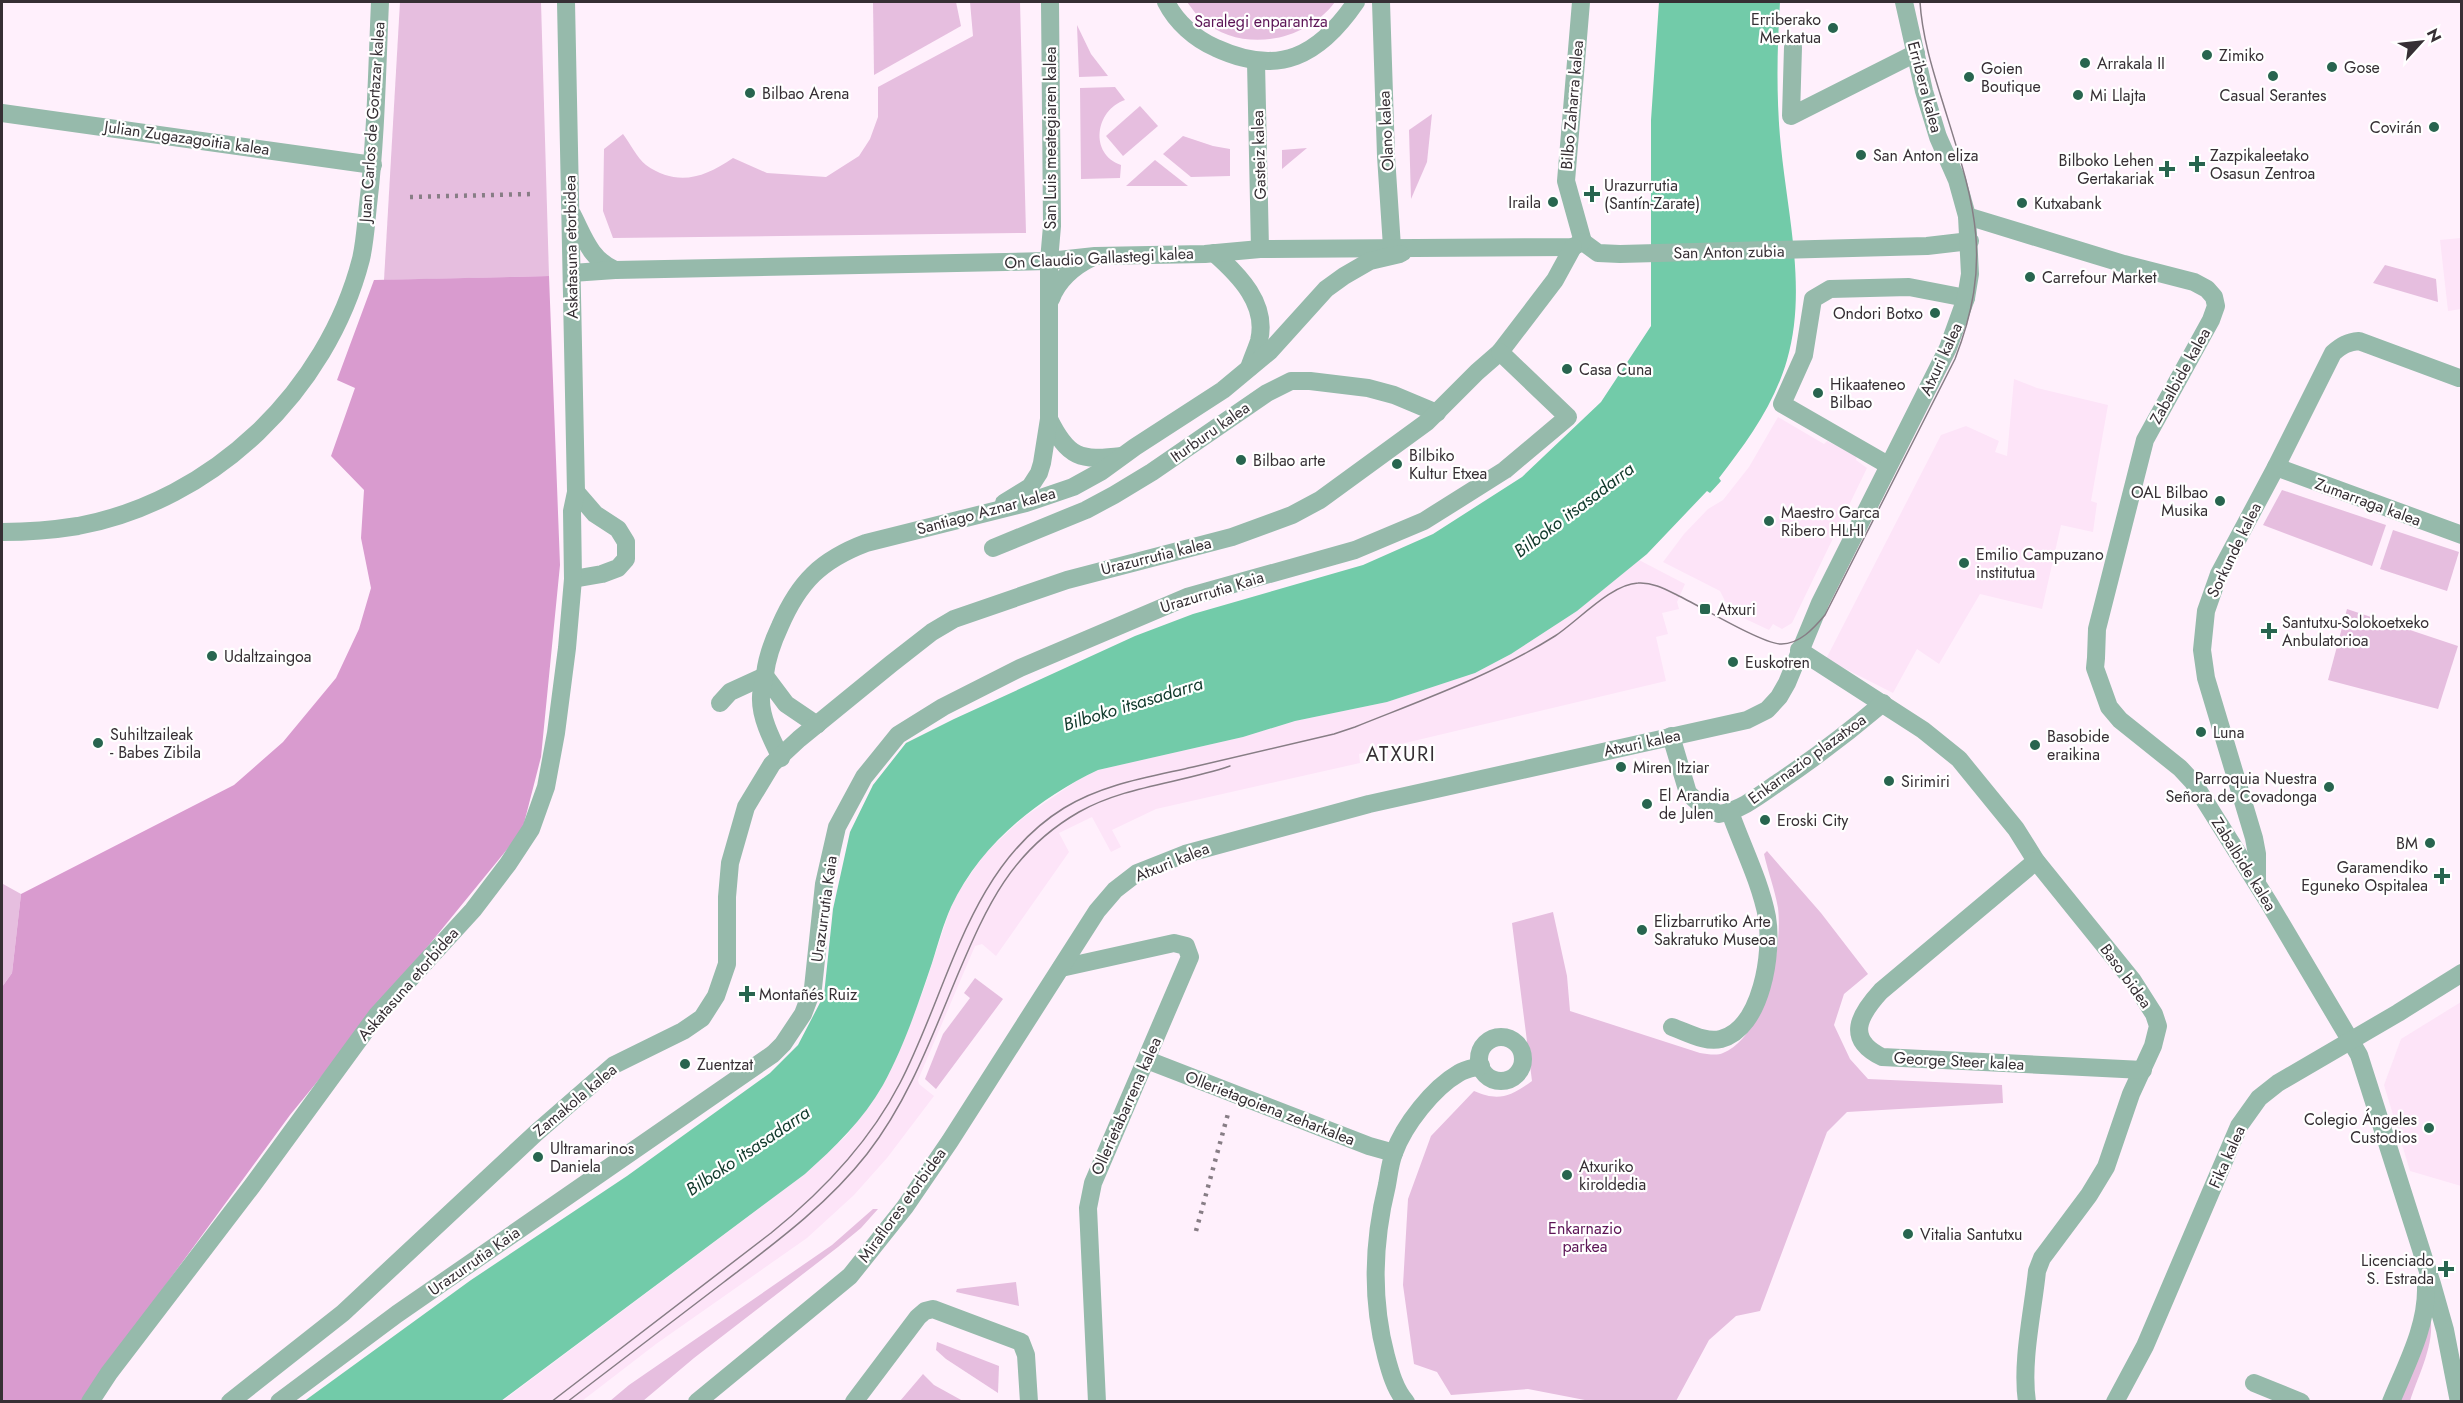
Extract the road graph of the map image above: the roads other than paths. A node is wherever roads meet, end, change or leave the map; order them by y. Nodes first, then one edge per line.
1 (380, 2) edge
2 (567, 2) edge
3 (1050, 2) edge
4 (1166, 2) edge
5 (1356, 2) edge
6 (1381, 2) edge
7 (1581, 2) edge
8 (1904, 2) edge
9 (1792, 47) dead end
10 (1916, 53) junction
11 (1256, 62) junction
12 (2, 112) edge
13 (373, 165) junction
14 (570, 209) junction
15 (1967, 216) junction
16 (1970, 241) junction
17 (1578, 244) junction
18 (1260, 249) junction
19 (1406, 249) junction
20 (1214, 253) junction
21 (1620, 254) joint
22 (1095, 256) junction
23 (1049, 261) junction
24 (615, 270) junction
25 (572, 273) junction
26 (1966, 298) junction
27 (1049, 305) junction
28 (1500, 352) junction
29 (1248, 370) junction
30 (2459, 378) dead end
31 (1437, 413) junction
32 (1050, 419) junction
33 (1123, 456) junction
34 (1888, 465) junction
35 (2276, 467) junction
36 (576, 492) junction
37 (989, 511) junction
38 (2, 532) edge
39 (2462, 535) edge
40 (993, 548) dead end
41 (573, 579) junction
42 (1799, 650) junction
43 (765, 676) junction
44 (720, 703) dead end
45 (1883, 703) junction
46 (817, 724) junction
47 (1671, 736) junction
48 (799, 740) joint
49 (781, 758) junction
50 (1730, 812) junction
51 (2036, 861) junction
52 (2257, 883) junction
53 (1061, 968) junction
54 (2462, 973) edge
55 (1672, 1027) dead end
56 (2351, 1040) junction
57 (1147, 1060) junction
58 (1481, 1066) dead end
59 (2143, 1070) junction
60 (1394, 1153) junction
61 (2426, 1270) junction
62 (2254, 1383) dead end
63 (90, 1401) edge
64 (230, 1401) edge
65 (279, 1401) edge
66 (697, 1401) edge
67 (854, 1401) edge
68 (1029, 1401) edge
69 (1097, 1401) edge
70 (1406, 1401) edge
71 (2027, 1401) edge
72 (2115, 1401) edge
73 (2301, 1401) edge
74 (2391, 1401) edge
75 (2459, 1401) edge

1 - 13 street, Juan Carlos de Gortazar kalea
2 - 14 street, Askatasuna etorbidea
3 - 23 street, San Luis meategiaren kalea
4 - 11 street
5 - 11 street
6 - 19 street, Olano kalea
7 - 17 street, Bilbo Zaharra kalea
8 - 10 street, Erribera kalea
9 - 10 street
10 - 15 street, Erribera kalea
11 - 18 street, Gasteiz kalea
12 - 13 street, Julian Zugazagoitia kalea
13 - 38 street, Juan Carlos de Gortazar kalea
14 - 24 street
14 - 25 street, Askatasuna etorbidea
15 - 16 street, Erribera kalea
15 - 52 street, Zabalbide kalea
16 - 21 street, San Anton zubia
16 - 26 street, Atxuri kalea
17 - 19 street, On Claudio Gallastegi kalea
17 - 21 street, On Claudio Gallastegi kalea
17 - 28 street, Urazurrutia kalea
18 - 19 street, On Claudio Gallastegi kalea
18 - 20 street, On Claudio Gallastegi kalea
19 - 29 street, Santiago Aznar kalea
20 - 22 street, On Claudio Gallastegi kalea
20 - 29 street
22 - 23 street, On Claudio Gallastegi kalea
22 - 27 street
23 - 24 street, On Claudio Gallastegi kalea
23 - 27 street, San Luis meategiaren kalea
24 - 25 street, On Claudio Gallastegi kalea
25 - 36 street, Askatasuna etorbidea
26 - 34 street, Atxuri kalea
26 - 34 street
27 - 32 street, San Luis meategiaren kalea
28 - 31 street, Urazurrutia kalea
28 - 65 street, Urazurrutia Kaia
29 - 33 street, Santiago Aznar kalea
30 - 35 street, Sorkunde kalea
31 - 40 street, Iturburu kalea
31 - 46 street, Urazurrutia kalea
32 - 33 street, San Luis meategiaren kalea
32 - 37 street, San Luis meategiaren kalea
33 - 37 street, Santiago Aznar kalea
34 - 42 street, Atxuri kalea
35 - 39 street, Zumarraga kalea
35 - 52 street, Sorkunde kalea
36 - 41 street, Askatasuna etorbidea
36 - 41 street
37 - 43 street, Santiago Aznar kalea
41 - 63 street, Askatasuna etorbidea
42 - 45 street, Baso bidea
42 - 47 street, Atxuri kalea
43 - 44 street
43 - 46 street
43 - 49 street, Santiago Aznar kalea
45 - 50 street, Enkarnazio plazatxoa
45 - 51 street, Baso bidea
46 - 48 street, Urazurrutia kalea
47 - 50 street, Enkarnazio plazatxoa
47 - 53 street, Atxuri kalea
48 - 49 street, Zamakola kalea
49 - 64 street, Zamakola kalea
50 - 55 street
51 - 59 street, Baso bidea
51 - 59 street, George Steer kalea
52 - 56 street, Zabalbide kalea
53 - 57 street, Ollerietabarrena kalea
53 - 66 street, Miraflores etorbidea
54 - 56 street, Fika kalea
56 - 61 street, Zabalbide kalea
56 - 72 street, Fika kalea
57 - 60 street, Ollerietagoiena zeharkalea
57 - 69 street, Ollerietabarrena kalea
58 - 60 street
59 - 71 street, Baso bidea
60 - 70 street
61 - 74 street
61 - 75 street, Zabalbide kalea
62 - 73 street
67 - 68 street

